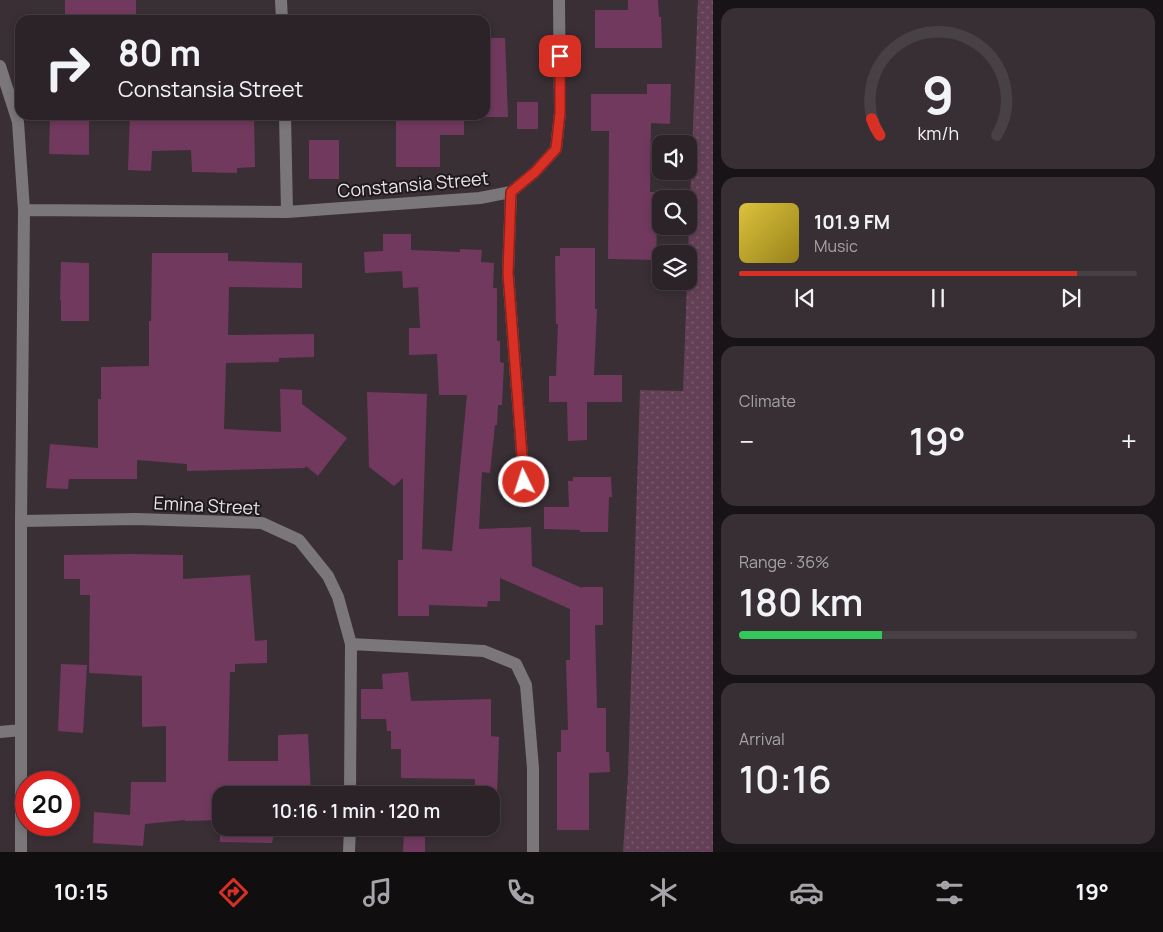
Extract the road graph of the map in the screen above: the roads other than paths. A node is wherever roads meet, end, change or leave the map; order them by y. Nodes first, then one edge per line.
1 (281, 0) edge
2 (559, 0) edge
3 (282, 15) edge
4 (0, 66) edge
5 (15, 113) edge
6 (17, 120) edge
7 (284, 120) edge
8 (511, 192) junction
9 (24, 210) junction
10 (287, 212) junction
11 (524, 482) dead end
12 (20, 521) junction
13 (351, 644) junction
14 (21, 730) junction
15 (0, 732) edge
16 (350, 786) edge
17 (350, 836) edge
18 (21, 852) edge
19 (349, 852) edge
20 (533, 852) edge

1 - 3 street
2 - 8 street, Constansia Street
4 - 5 street
6 - 9 street
7 - 10 street
8 - 10 street, Constansia Street
8 - 11 street
9 - 10 street, Constansia Street
9 - 12 street
12 - 13 street, Emina Street
12 - 14 street
13 - 16 street, Emina Street
13 - 20 street
14 - 15 street
14 - 18 street
17 - 19 street

